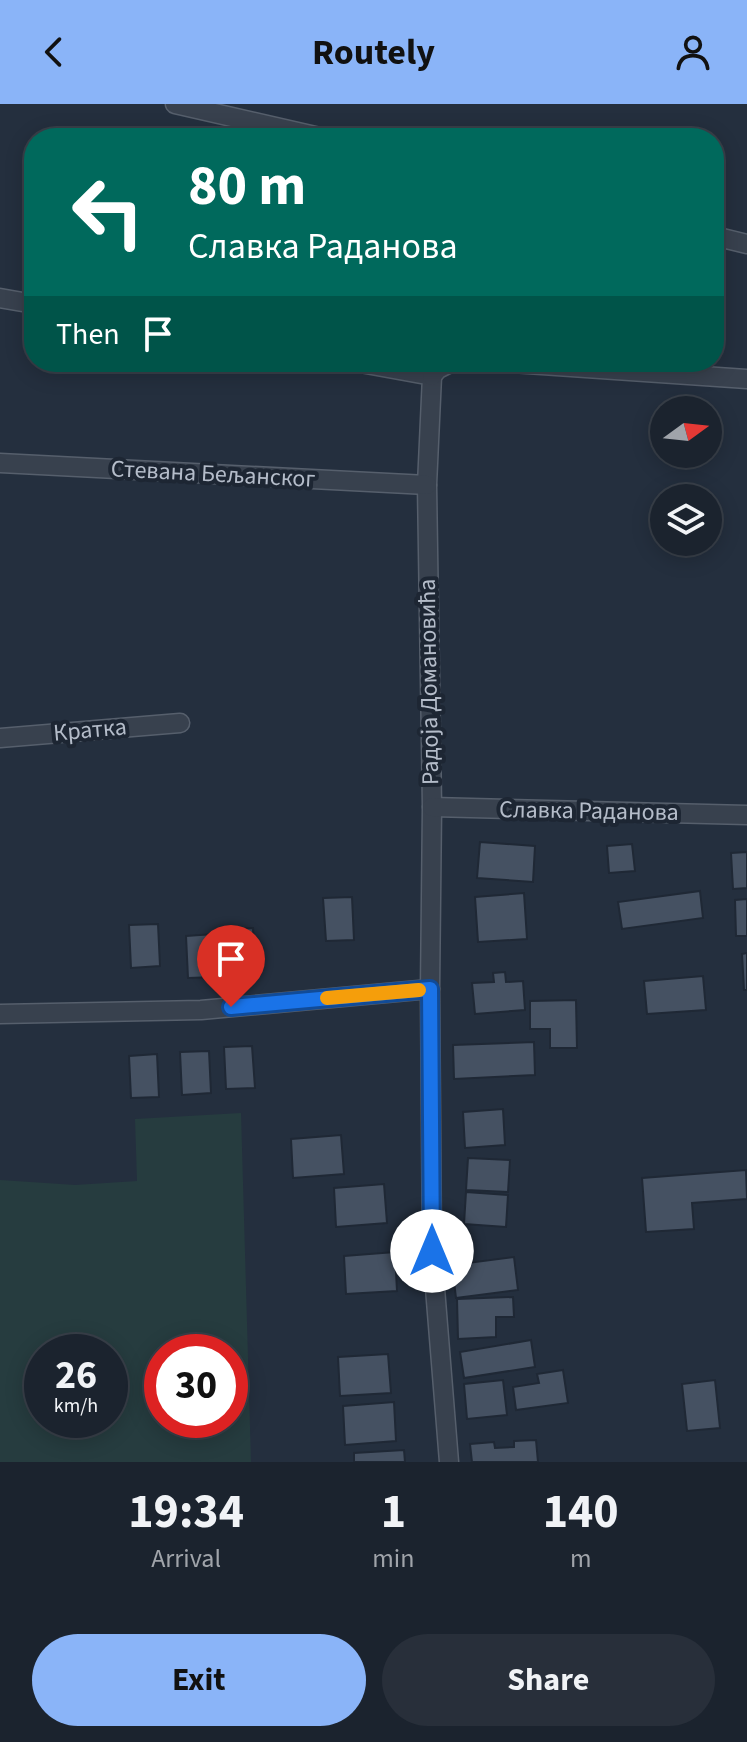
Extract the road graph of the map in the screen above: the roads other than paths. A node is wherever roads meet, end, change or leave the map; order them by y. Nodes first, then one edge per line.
1 (175, 104) edge
2 (280, 128) edge
3 (724, 238) edge
4 (747, 244) edge
5 (0, 298) edge
6 (24, 302) edge
7 (410, 372) edge
8 (435, 372) edge
9 (645, 372) edge
10 (432, 376) junction
11 (747, 379) edge
12 (0, 463) edge
13 (427, 485) junction
14 (180, 723) dead end
15 (0, 738) edge
16 (432, 807) junction
17 (747, 815) edge
18 (430, 989) junction
19 (0, 1014) edge
20 (449, 1462) edge

1 - 2 street
3 - 4 street
5 - 6 street
7 - 10 street
8 - 10 street
9 - 11 street
10 - 13 street, Радоја Домановића
12 - 13 street, Стевана Бељанског
13 - 16 street, Радоја Домановића
14 - 15 street, Кратка
16 - 17 street, Славка Раданова
16 - 18 street, Радоја Домановића
18 - 19 street
18 - 20 street, Радоја Домановића

